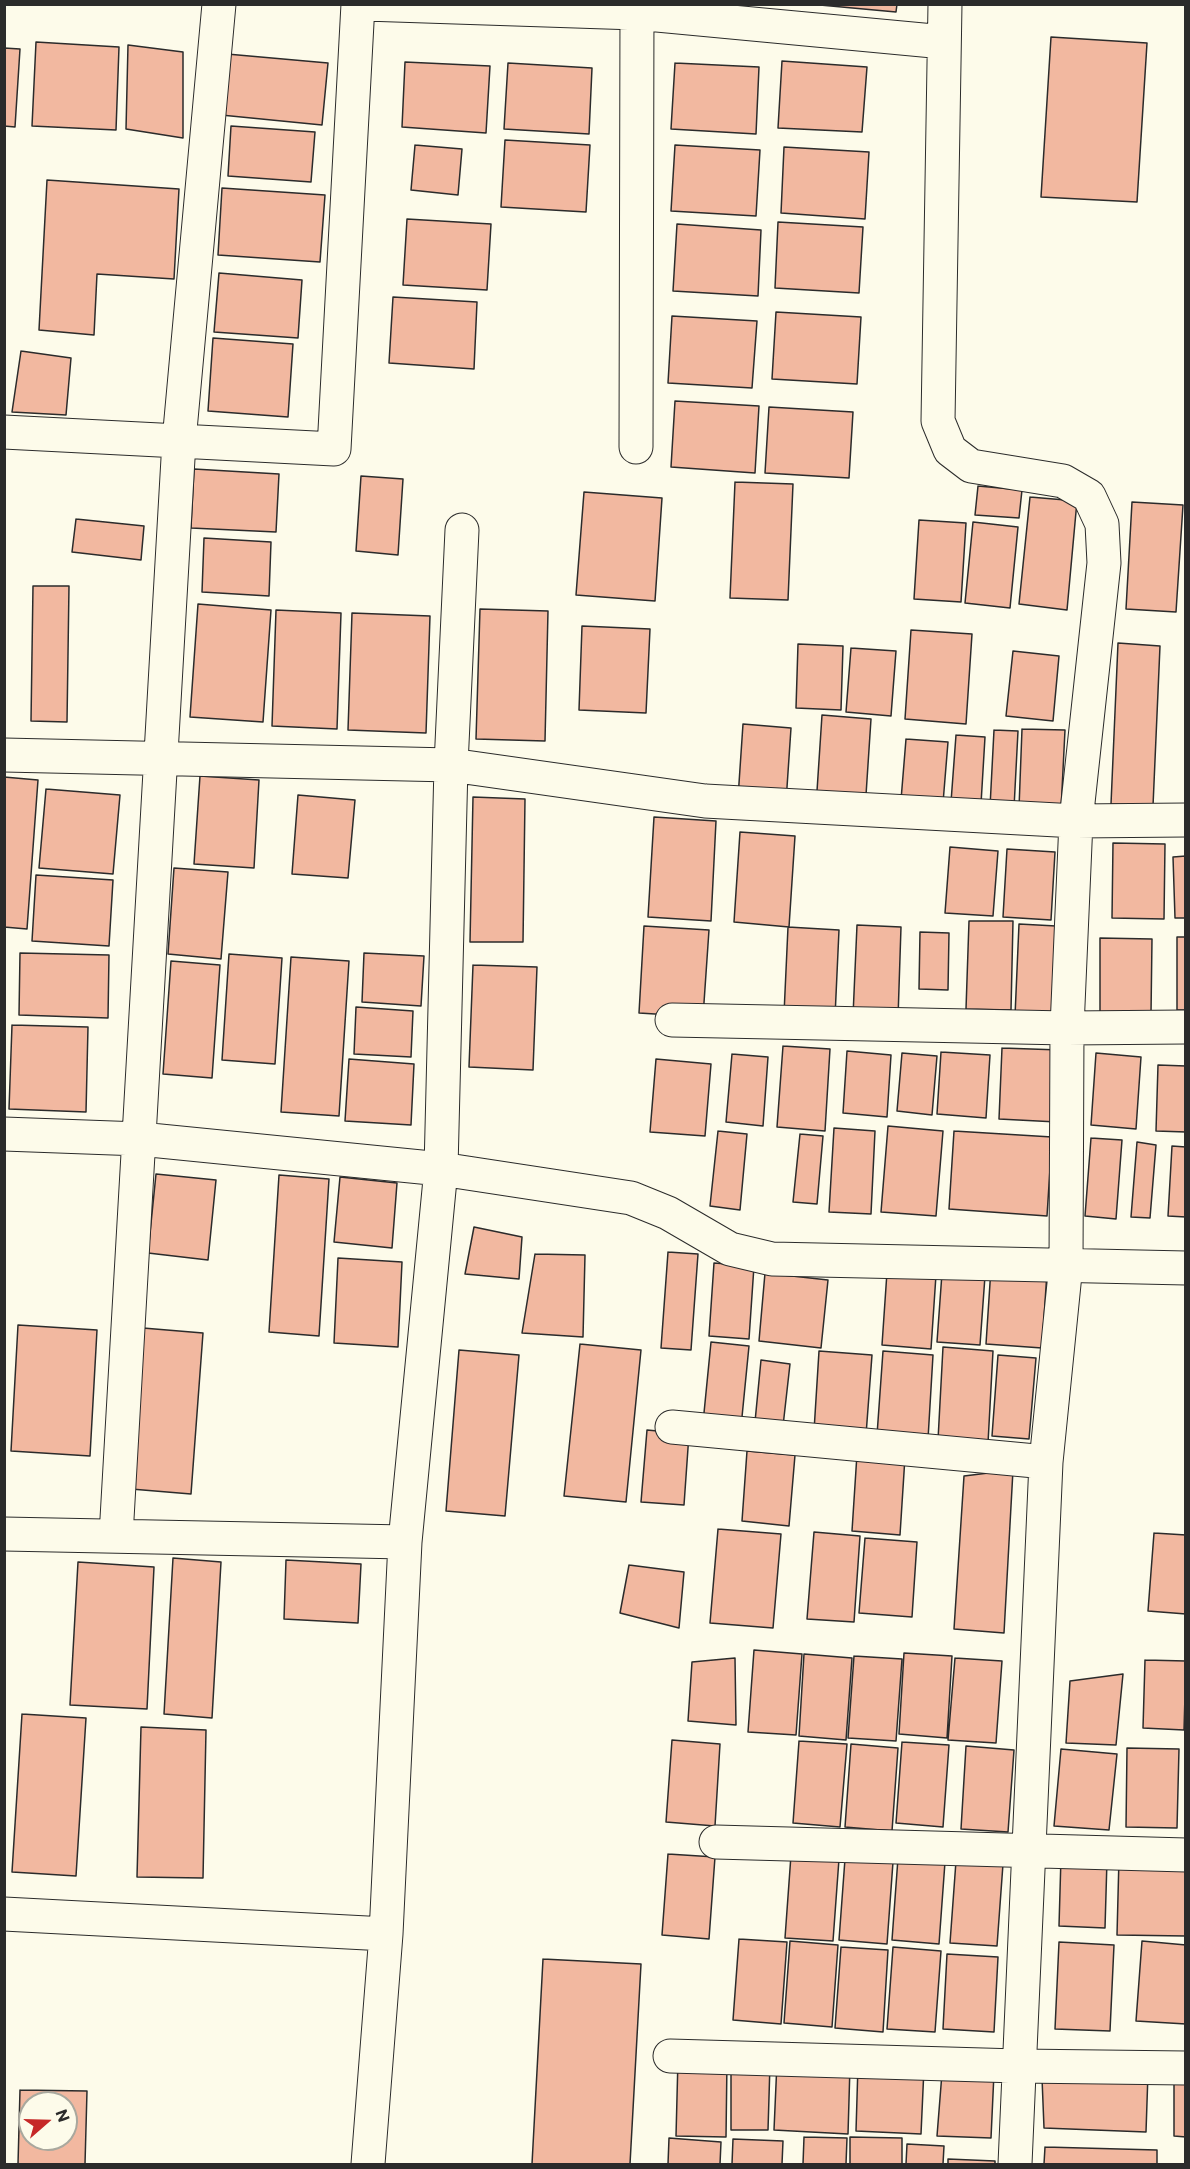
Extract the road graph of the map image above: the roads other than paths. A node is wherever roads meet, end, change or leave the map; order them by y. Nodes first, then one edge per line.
1 (219, 4) edge
2 (358, 4) edge
3 (365, 4) edge
4 (945, 4) edge
5 (637, 9) edge
6 (944, 42) junction
7 (4, 432) edge
8 (179, 441) junction
9 (636, 447) dead end
10 (462, 530) dead end
11 (4, 755) edge
12 (160, 758) junction
13 (451, 765) junction
14 (1185, 820) edge
15 (1077, 821) junction
16 (672, 1020) dead end
17 (1067, 1028) junction
18 (1185, 1028) edge
19 (4, 1134) edge
20 (140, 1138) junction
21 (441, 1169) junction
22 (1066, 1264) junction
23 (1185, 1268) edge
24 (672, 1427) dead end
25 (1046, 1462) junction
26 (4, 1534) edge
27 (116, 1536) junction
28 (405, 1542) junction
29 (716, 1842) dead end
30 (1028, 1852) junction
31 (1185, 1856) edge
32 (4, 1914) edge
33 (386, 1934) junction
34 (670, 2056) dead end
35 (1018, 2066) junction
36 (1185, 2068) edge
37 (368, 2164) edge
38 (1015, 2164) edge

1 - 8 street
2 - 8 street
3 - 5 street
4 - 6 street
5 - 6 street
5 - 9 street
6 - 15 street
7 - 8 street
8 - 12 street
10 - 13 street
11 - 12 street
12 - 13 street
12 - 20 street
13 - 15 street
13 - 21 street
14 - 15 street
15 - 17 street
16 - 17 street
17 - 18 street
17 - 22 street
19 - 20 street
20 - 21 street
20 - 27 street
21 - 22 street
21 - 28 street
22 - 23 street
22 - 25 street
24 - 25 street
25 - 30 street
26 - 27 street
27 - 28 street
28 - 33 street
29 - 30 street
30 - 31 street
30 - 35 street
32 - 33 street
33 - 37 street
34 - 35 street
35 - 36 street
35 - 38 street

